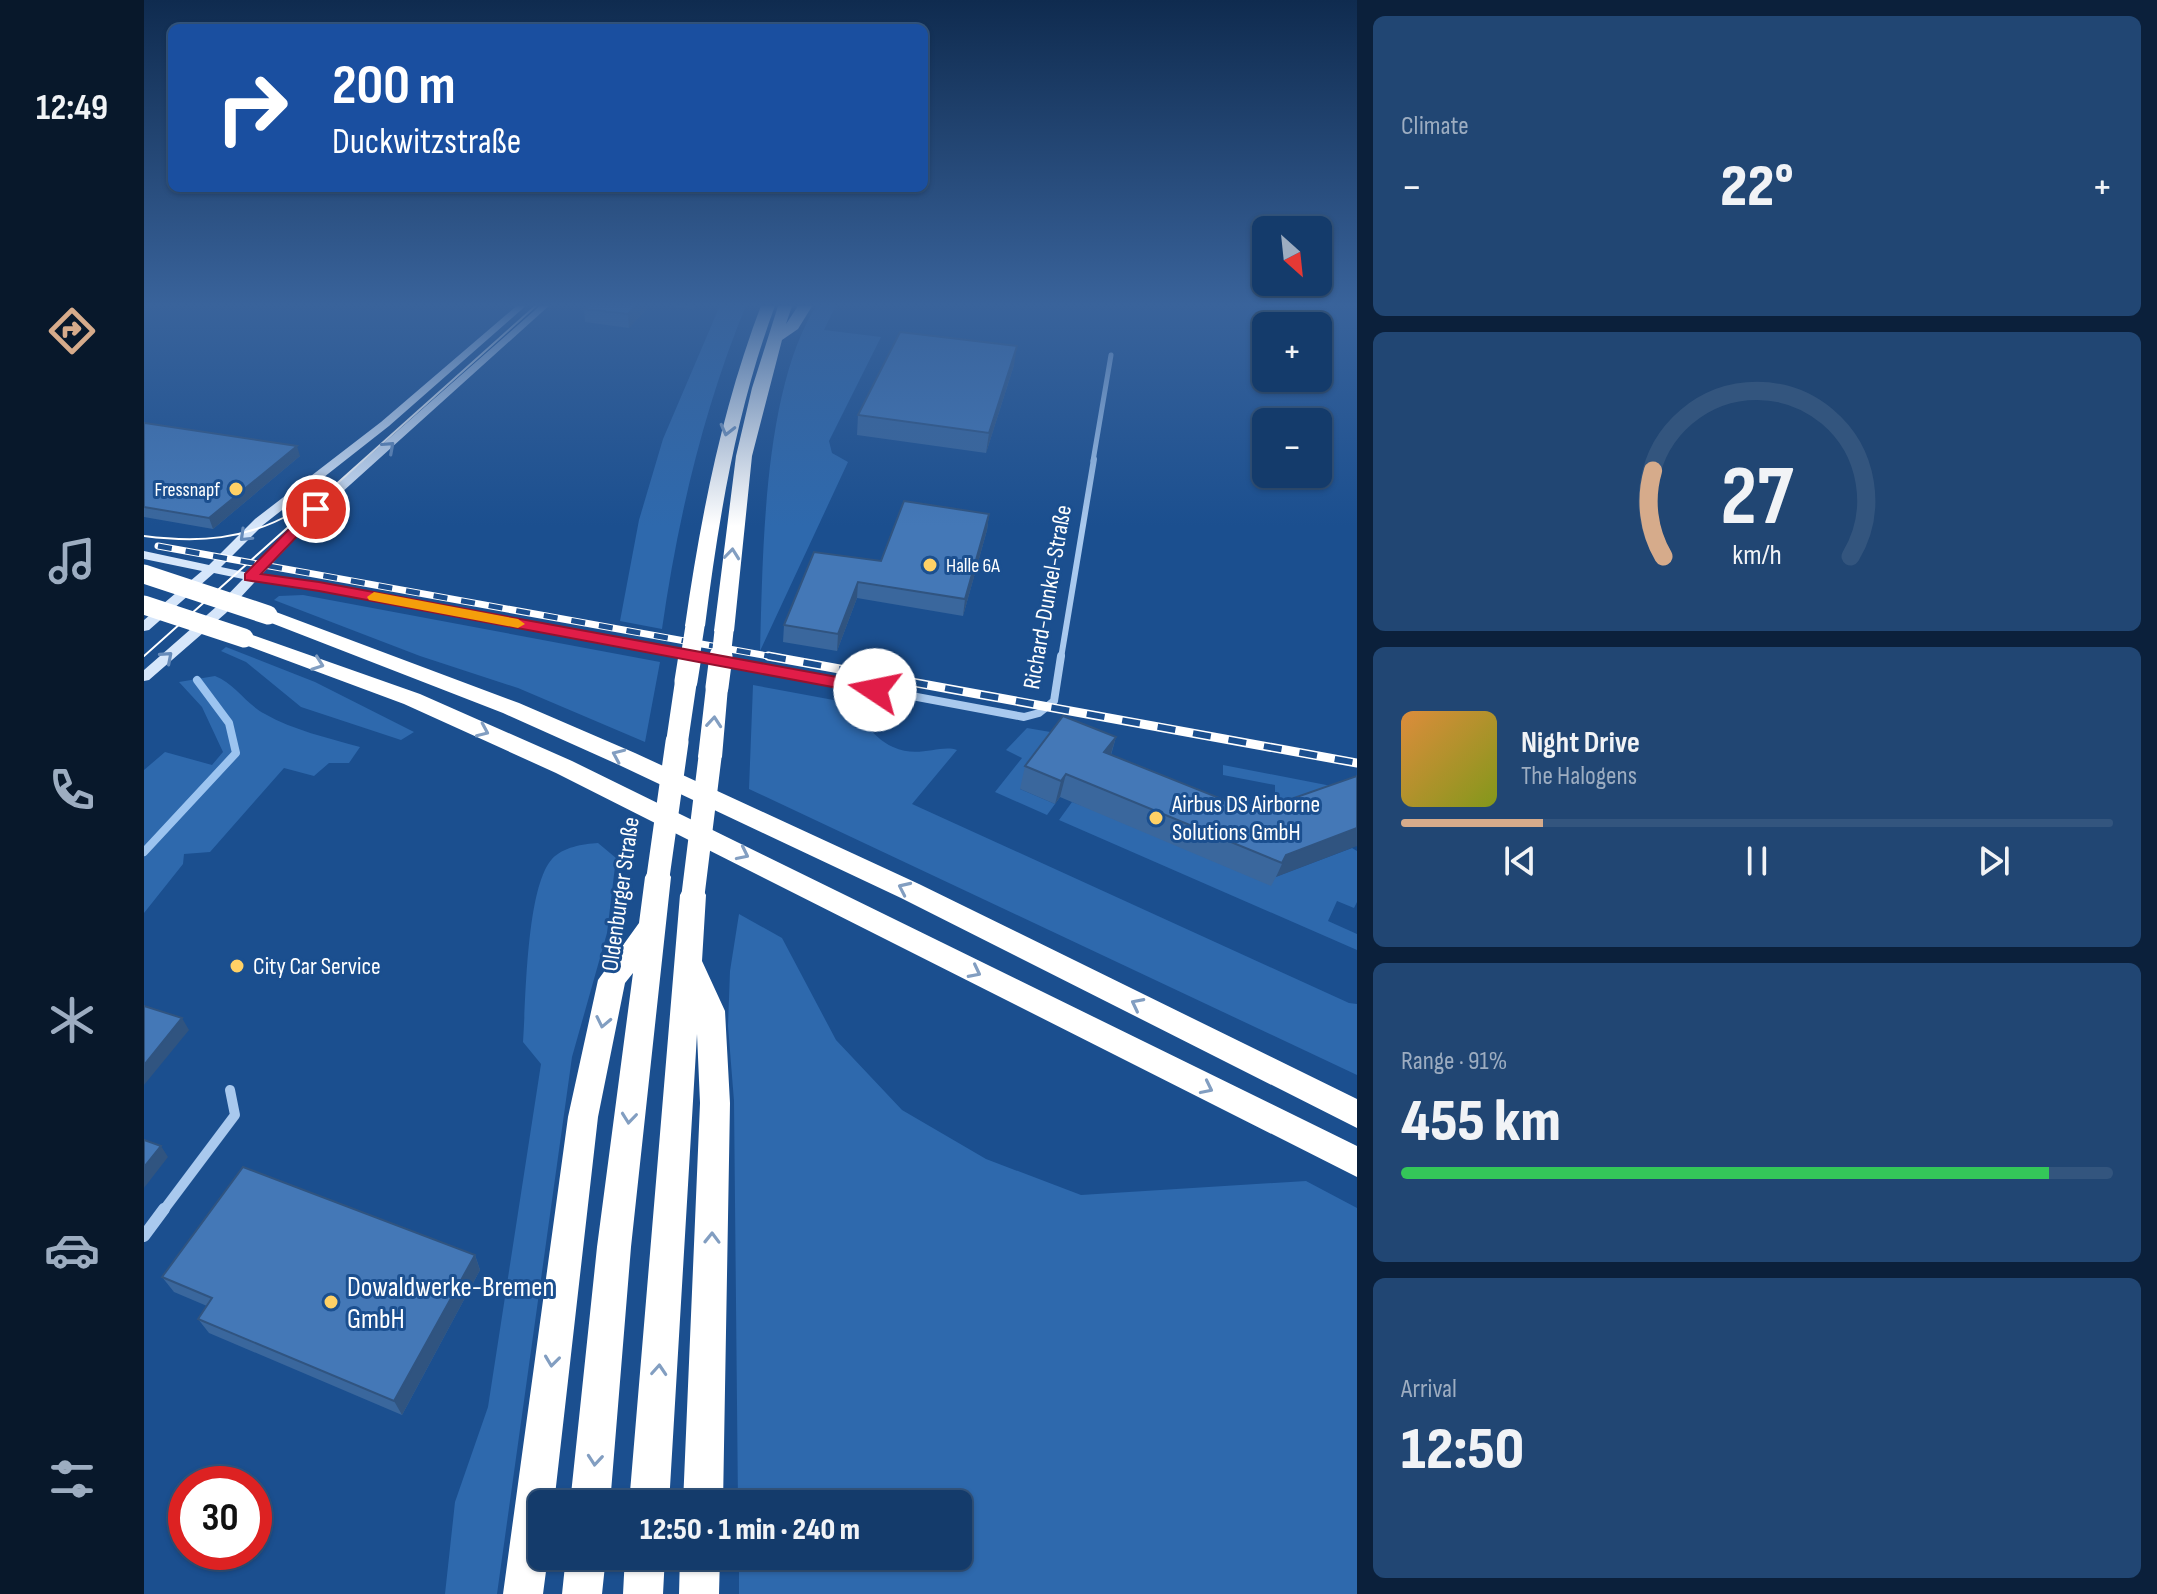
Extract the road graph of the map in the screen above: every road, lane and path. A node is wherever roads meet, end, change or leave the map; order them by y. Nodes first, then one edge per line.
1 (439, 377) edge
2 (464, 377) edge
3 (741, 377) edge
4 (764, 377) edge
5 (1107, 377) edge
6 (144, 555) edge
7 (213, 568) junction
8 (144, 574) edge
9 (250, 577) junction
10 (144, 605) edge
11 (144, 627) edge
12 (144, 677) edge
13 (650, 929) junction
14 (688, 958) junction
15 (230, 1090) dead end
16 (1357, 1114) edge
17 (1357, 1162) edge
18 (144, 1236) edge
19 (591, 1490) edge
20 (650, 1490) edge
21 (703, 1490) edge
22 (585, 1570) edge
23 (644, 1570) edge
24 (700, 1570) edge
25 (523, 1594) edge
26 (582, 1594) edge
27 (643, 1594) edge
28 (699, 1594) edge

1 -> 7 main road
9 -> 2 main road
3 -> 13 highway, Oldenburger Straße, bridge
14 -> 4 highway, bridge
5 - 9 street, Richard-Dunkel-Straße
6 - 7 main road
7 - 9 main road
7 - 11 main road
16 -> 8 highway, bridge
12 -> 9 main road
10 -> 17 highway, bridge
13 -> 19 highway, Oldenburger Straße
13 -> 25 highway
20 -> 14 highway
21 -> 14 highway
15 - 18 street
22 - 26 highway
23 - 27 highway
24 - 28 highway

